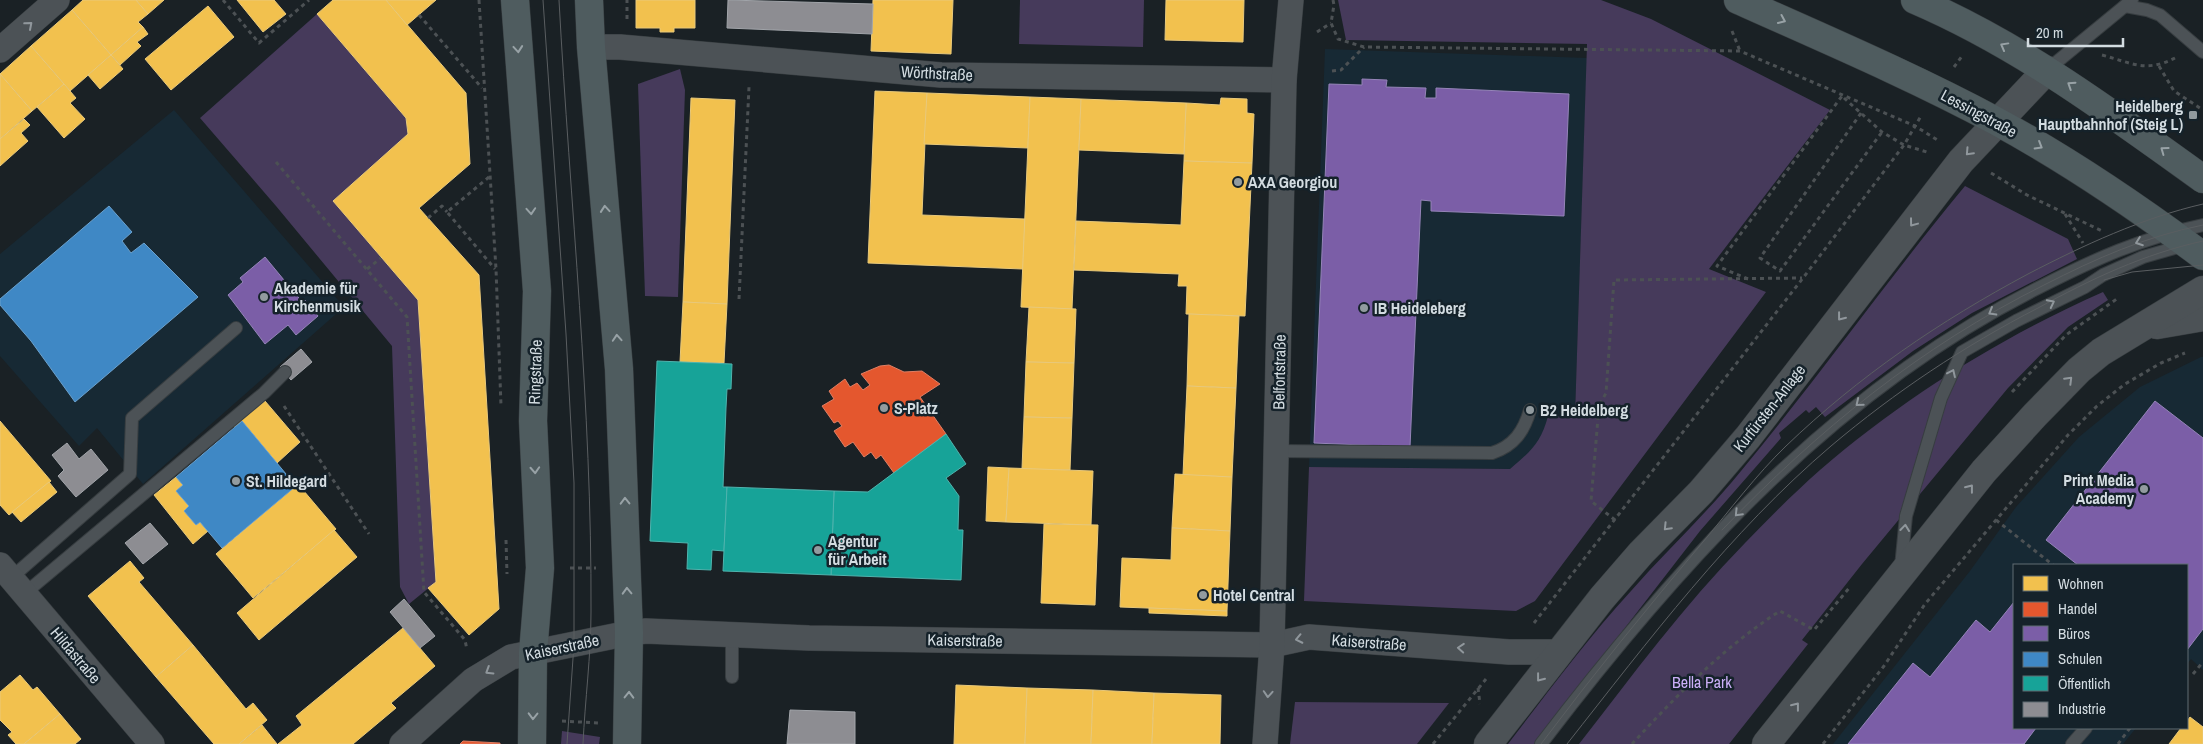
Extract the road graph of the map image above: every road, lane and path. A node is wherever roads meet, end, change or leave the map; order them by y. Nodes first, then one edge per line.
1 (57, 0) edge
2 (223, 0) edge
3 (309, 0) edge
4 (479, 0) edge
5 (515, 0) edge
6 (589, 0) edge
7 (1292, 0) edge
8 (1333, 0) edge
9 (1738, 0) edge
10 (1915, 0) edge
11 (2128, 3) edge
12 (418, 15) dead end
13 (591, 47) junction
14 (1364, 47) junction
15 (0, 50) edge
16 (2203, 52) edge
17 (2179, 55) dead end
18 (750, 59) junction
19 (2047, 70) junction
20 (1332, 71) dead end
21 (1284, 80) junction
22 (483, 89) junction
23 (1842, 96) junction
24 (2203, 110) edge
25 (1860, 114) junction
26 (1997, 122) junction
27 (1915, 126) dead end
28 (1882, 132) junction
29 (276, 162) dead end
30 (1992, 174) dead end
31 (489, 176) junction
32 (2203, 178) edge
33 (447, 212) junction
34 (2065, 214) dead end
35 (428, 218) dead end
36 (2188, 237) edge
37 (381, 258) dead end
38 (496, 269) junction
39 (367, 270) junction
40 (1803, 278) junction
41 (1750, 280) junction
42 (2203, 290) edge
43 (2118, 298) dead end
44 (739, 299) dead end
45 (2203, 306) edge
46 (2203, 317) edge
47 (236, 328) dead end
48 (2136, 329) junction
49 (2190, 351) dead end
50 (285, 372) dead end
51 (271, 387) junction
52 (2006, 399) dead end
53 (1530, 410) dead end
54 (501, 415) dead end
55 (1278, 451) junction
56 (1615, 520) junction
57 (1996, 520) junction
58 (506, 532) dead end
59 (369, 534) dead end
60 (626, 549) junction
61 (2052, 564) edge
62 (540, 568) junction
63 (507, 570) junction
64 (1900, 576) junction
65 (12, 579) edge
66 (507, 580) dead end
67 (1851, 586) dead end
68 (628, 633) junction
69 (732, 634) junction
70 (1272, 645) junction
71 (1510, 652) junction
72 (1560, 652) junction
73 (533, 653) junction
74 (2203, 662) edge
75 (2193, 674) dead end
76 (732, 677) dead end
77 (473, 680) junction
78 (1478, 687) dead end
79 (2085, 729) edge
80 (2129, 729) edge
81 (628, 734) edge
82 (532, 742) edge
83 (152, 744) edge
84 (402, 744) edge
85 (1264, 744) edge
86 (1433, 744) edge
87 (1488, 744) edge
88 (1541, 744) edge
89 (1632, 744) edge
90 (1766, 744) edge
91 (1823, 744) edge
92 (2072, 744) edge
93 (2118, 744) edge

15 -> 1 street
2 - 3 path
4 - 22 path
5 -> 62 main road, Ringstraße
6 - 13 main road
7 - 21 street, Belfortstraße
8 - 14 path
9 -> 26 main road, Lessingstraße
19 -> 10 main road
11 - 16 lane
11 - 19 lane
12 - 22 path
13 - 18 street, Wörthstraße
60 -> 13 main road
14 - 20 path
14 - 23 path
17 - 24 path
18 - 21 street, Wörthstraße
18 - 44 path
19 - 26 main road, Kurfürsten-Anlage
32 -> 19 main road
21 - 55 street, Belfortstraße
22 - 31 path
23 - 25 path
23 - 27 path
23 - 41 path
25 - 28 path
25 - 28 path
26 -> 36 main road, Lessingstraße
26 -> 72 main road, Kurfürsten-Anlage
28 - 40 path
29 - 39 path
30 - 34 path
31 - 33 path
31 - 38 path
33 - 35 path
33 - 38 path
64 -> 36 lane
36 -> 88 lane
37 - 39 path
38 - 54 path
39 - 77 path
40 - 41 path
40 - 56 path
41 - 56 path
42 - 48 main road
43 - 52 path
45 - 48 lane
46 - 48 main road
47 - 65 lane
64 -> 48 main road
49 - 57 path
50 - 51 lane
51 - 59 path
51 - 65 lane
53 - 55 lane
55 - 70 street, Belfortstraße
56 - 71 path
57 - 61 path
57 - 91 path
58 - 63 path
60 - 62 path
68 -> 60 main road
62 - 63 path
62 - 73 main road, Ringstraße
63 - 66 path
90 -> 64 main road
65 - 83 street, Hildastraße
67 - 89 path
68 - 69 street, Kaiserstraße
68 - 73 street, Kaiserstraße
81 -> 68 main road
69 - 70 street, Kaiserstraße
69 - 76 lane
71 -> 70 street, Kaiserstraße
70 -> 85 street, Belfortstraße
71 - 72 street, Kaiserstraße
72 -> 87 main road, Kurfürsten-Anlage
73 -> 77 street, Kaiserstraße
73 -> 82 main road, Ringstraße
74 - 75 path
77 - 84 street, Kaiserstraße
78 - 86 path
79 - 92 lane
80 - 93 path
81 - 82 path

